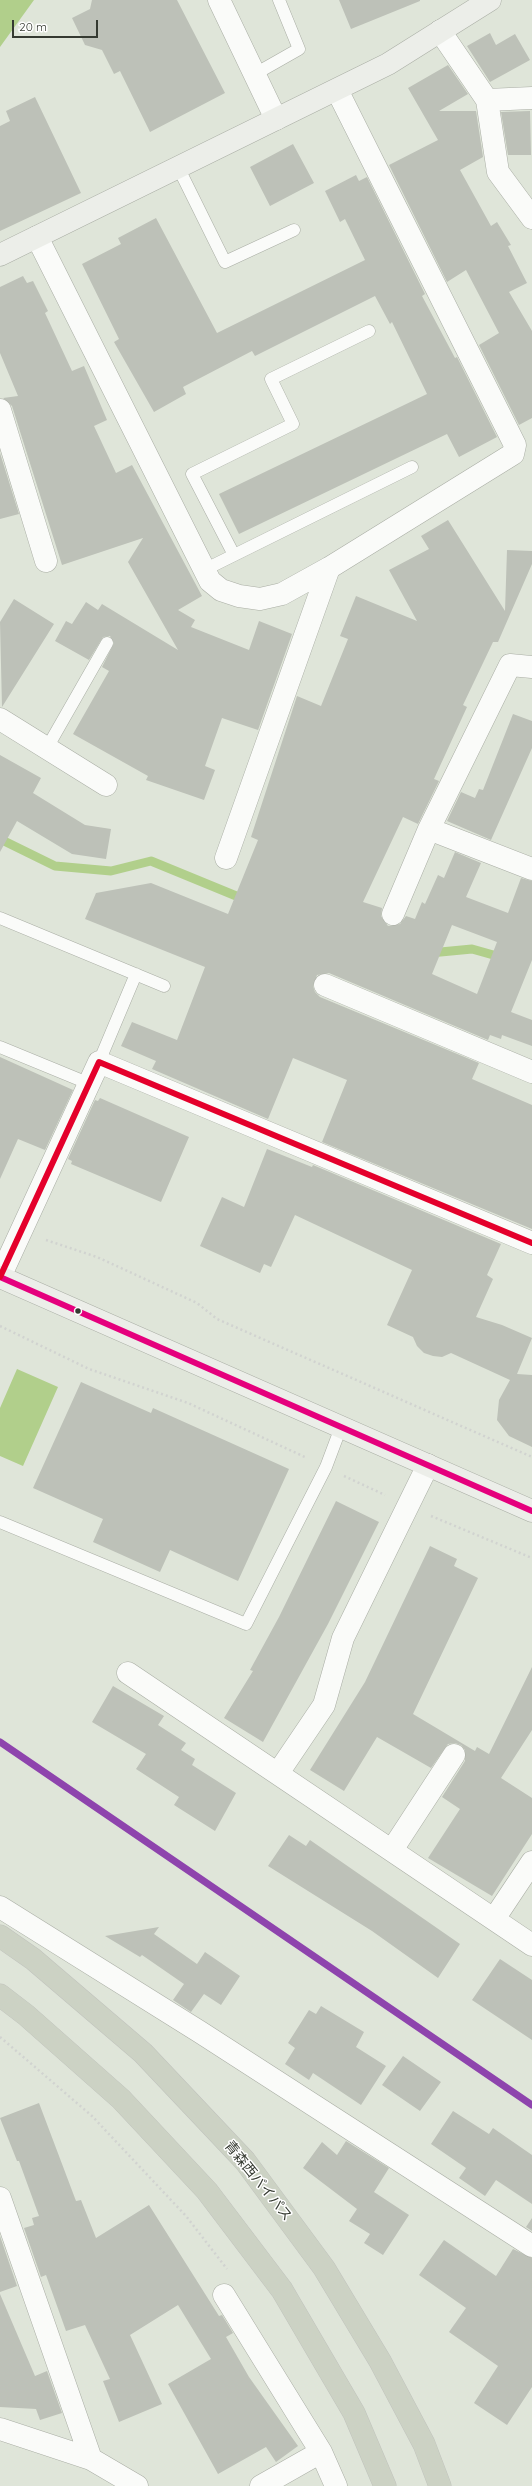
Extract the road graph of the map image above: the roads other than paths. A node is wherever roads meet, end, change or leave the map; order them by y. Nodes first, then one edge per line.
1 (220, 0) edge
2 (279, 0) edge
3 (490, 0) edge
4 (440, 31) junction
5 (255, 74) junction
6 (337, 90) junction
7 (532, 98) edge
8 (487, 100) junction
9 (276, 119) junction
10 (178, 168) junction
11 (532, 218) edge
12 (294, 230) dead end
13 (37, 237) junction
14 (0, 254) edge
15 (369, 331) dead end
16 (0, 410) edge
17 (412, 467) dead end
18 (234, 555) junction
19 (46, 561) dead end
20 (329, 568) junction
21 (204, 570) junction
22 (106, 643) dead end
23 (532, 667) edge
24 (0, 719) edge
25 (47, 748) junction
26 (106, 785) dead end
27 (429, 829) junction
28 (226, 858) dead end
29 (532, 869) edge
30 (393, 914) dead end
31 (0, 918) edge
32 (136, 974) junction
33 (325, 985) dead end
34 (164, 986) dead end
35 (0, 1047) edge
36 (99, 1062) junction
37 (532, 1072) edge
38 (90, 1084) junction
39 (532, 1243) edge
40 (0, 1277) edge
41 (341, 1427) junction
42 (428, 1466) junction
43 (532, 1511) edge
44 (0, 1522) edge
45 (128, 1673) dead end
46 (454, 1755) dead end
47 (278, 1773) junction
48 (392, 1850) junction
49 (532, 1862) edge
50 (0, 1907) edge
51 (494, 1919) junction
52 (0, 1936) edge
53 (532, 1945) edge
54 (0, 1995) edge
55 (0, 2198) edge
56 (532, 2246) edge
57 (224, 2295) dead end
58 (0, 2429) edge
59 (321, 2452) junction
60 (91, 2459) junction
61 (137, 2486) edge
62 (261, 2486) edge
63 (336, 2486) edge
64 (385, 2486) edge
65 (440, 2486) edge

1 - 5 street
2 - 5 lane
3 - 4 main road
4 - 6 main road
4 - 8 street
5 - 9 street
6 - 9 main road
6 - 20 street
7 - 8 street
8 - 11 street
9 - 10 main road
10 - 12 lane
10 - 13 main road
13 - 14 main road
13 - 21 street
15 - 18 lane
16 - 19 street
17 - 18 lane
18 - 21 lane
20 - 21 street
20 - 28 street
22 - 25 lane
23 - 27 street
24 - 25 street
25 - 26 street
27 - 29 street
27 - 30 street
31 - 32 lane
32 - 34 lane
32 - 36 lane
33 - 37 street
35 - 38 lane
36 - 38 street
36 - 39 street
38 - 40 street
40 - 41 main road
41 - 42 main road
41 - 44 lane
42 - 43 main road
42 - 47 street
45 - 47 street
46 - 48 street
47 - 48 street
48 - 51 street
49 - 51 street
50 - 56 street
51 - 53 street
52 - 65 highway, 青森西バイパス
54 - 64 highway
55 - 60 street
57 - 59 street
58 - 60 street
59 - 62 street
59 - 63 street
60 - 61 street

